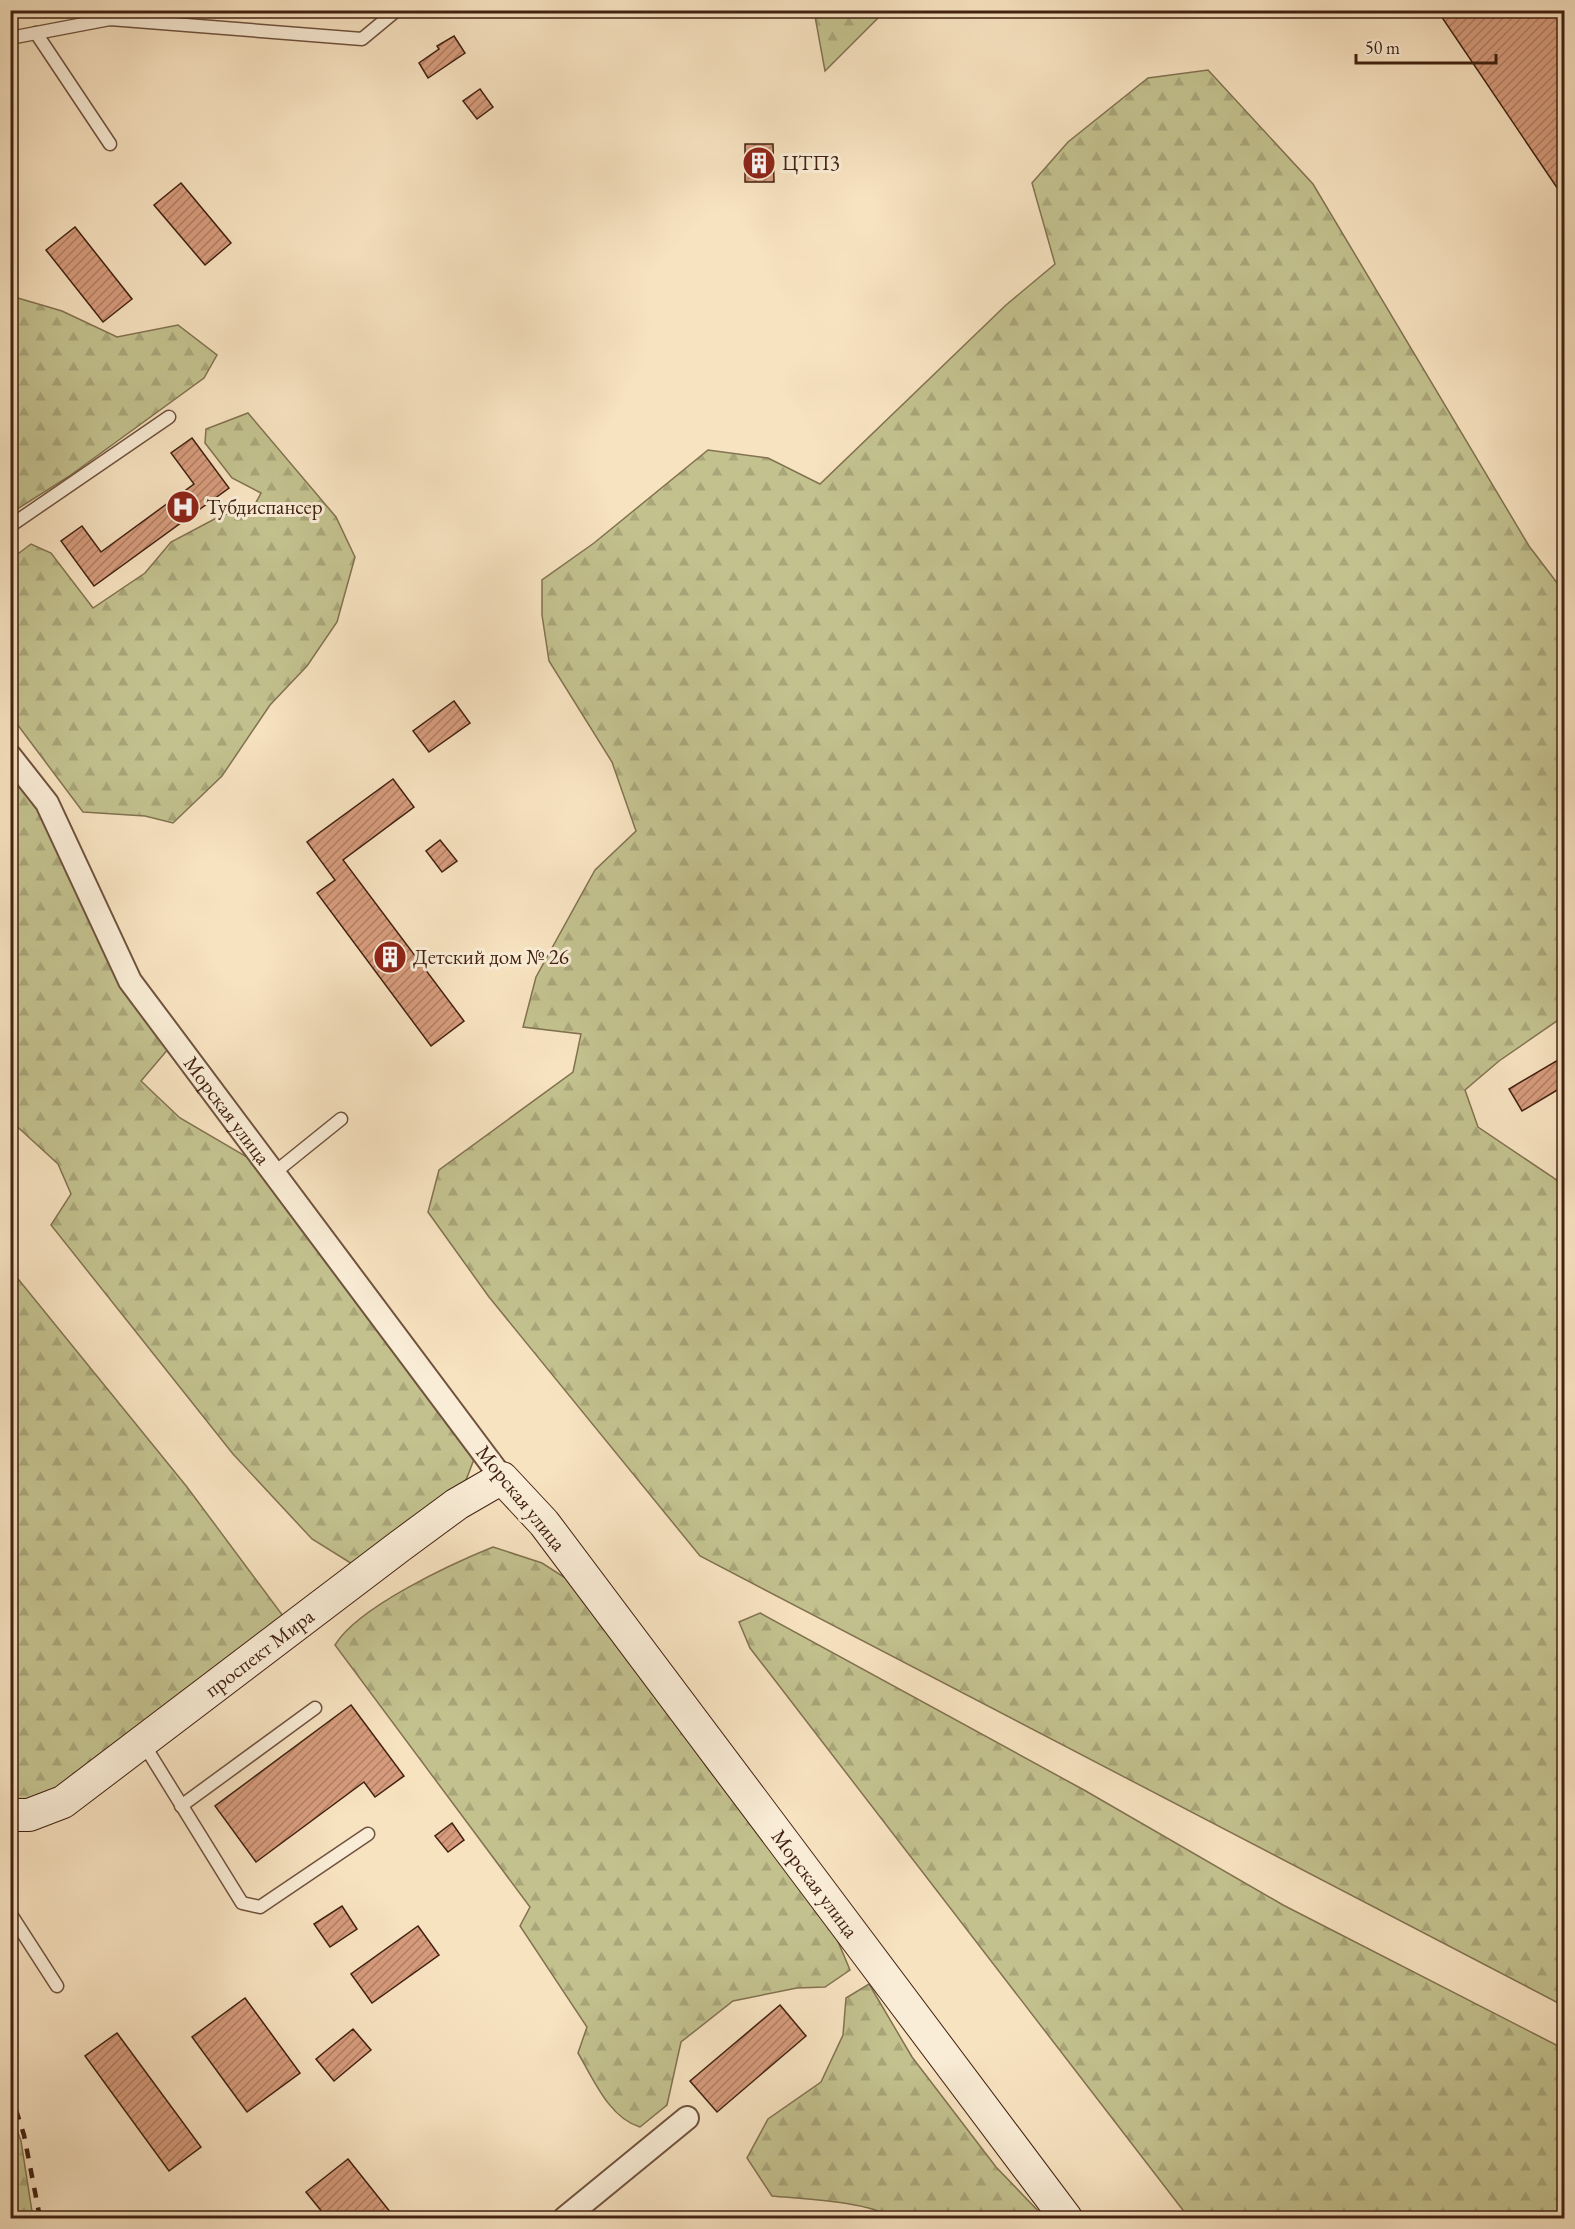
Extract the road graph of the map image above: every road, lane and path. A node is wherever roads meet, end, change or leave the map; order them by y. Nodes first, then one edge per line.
1 (397, 10) edge
2 (111, 15) edge
3 (36, 33) junction
4 (10, 38) edge
5 (110, 144) dead end
6 (168, 417) dead end
7 (10, 526) edge
8 (10, 756) edge
9 (341, 1119) dead end
10 (274, 1173) junction
11 (502, 1478) junction
12 (315, 1708) dead end
13 (142, 1742) junction
14 (181, 1806) junction
15 (11, 1824) edge
16 (368, 1834) dead end
17 (10, 1913) edge
18 (57, 1986) dead end
19 (687, 2118) dead end
20 (565, 2218) edge
21 (1066, 2218) edge

1 - 2 lane
2 - 3 lane
3 - 4 lane
3 - 5 lane
6 - 7 lane
8 - 10 street, Морская улица
9 - 10 lane
10 - 11 street, Морская улица
11 - 13 main road, проспект Мира
11 - 21 main road, Морская улица
12 - 14 lane
13 - 14 lane
13 - 15 main road, проспект Мира
14 - 16 lane
17 - 18 lane
19 - 20 street

